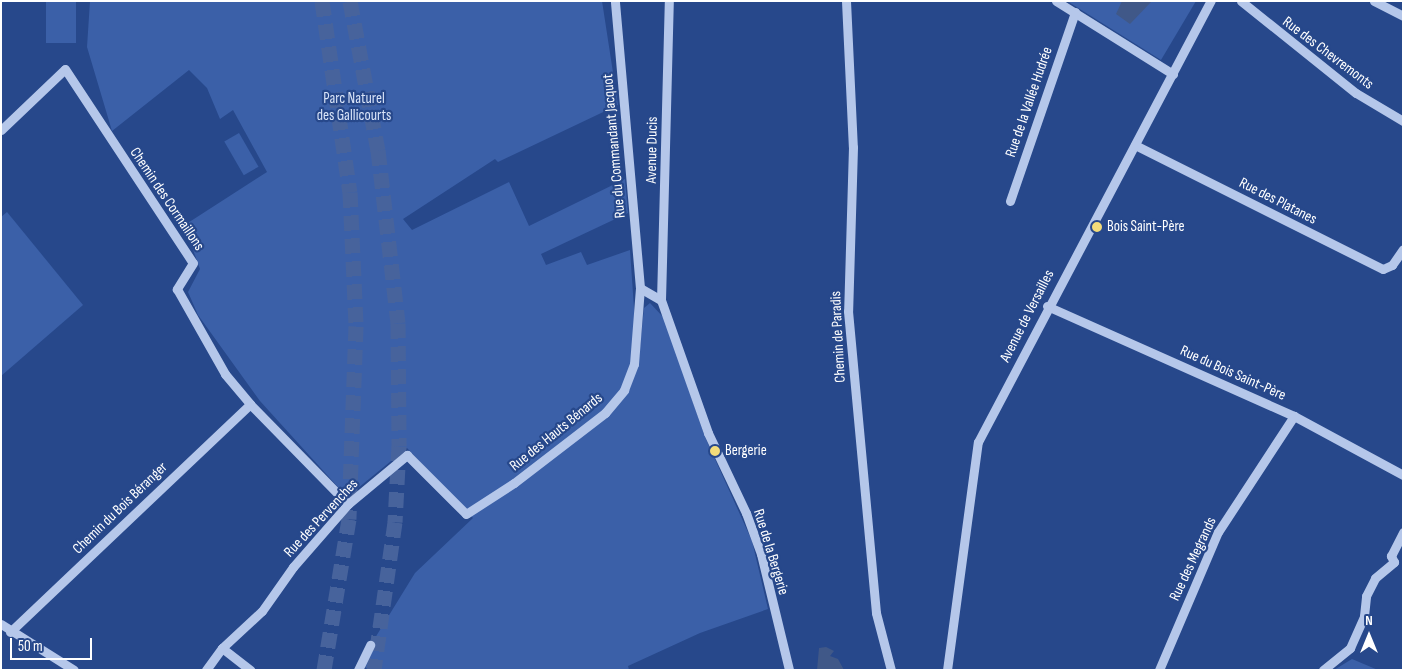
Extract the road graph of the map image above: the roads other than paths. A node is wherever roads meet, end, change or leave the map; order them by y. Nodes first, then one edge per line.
1 (615, 1) edge
2 (669, 1) edge
3 (846, 1) edge
4 (1056, 1) edge
5 (1211, 1) edge
6 (1241, 1) edge
7 (1374, 1) edge
8 (1075, 12) junction
9 (1403, 16) edge
10 (1173, 74) junction
11 (1403, 121) edge
12 (1, 130) edge
13 (1136, 145) junction
14 (1010, 201) dead end
15 (1403, 249) edge
16 (640, 288) junction
17 (661, 300) junction
18 (1048, 306) junction
19 (250, 404) junction
20 (1294, 416) junction
21 (1403, 475) edge
22 (348, 504) junction
23 (466, 514) joint
24 (1403, 532) edge
25 (1394, 562) junction
26 (1403, 566) edge
27 (1, 624) edge
28 (10, 632) junction
29 (370, 645) dead end
30 (222, 648) junction
31 (74, 670) edge
32 (206, 670) edge
33 (250, 670) edge
34 (358, 670) edge
35 (789, 670) edge
36 (891, 670) edge
37 (947, 670) edge
38 (1159, 670) edge
39 (1323, 670) edge

1 - 16 street, Rue du Commandant Jacquot
2 - 17 street, Avenue Ducis
3 - 36 street, Chemin de Paradis
4 - 8 street
5 - 10 street, Avenue de Versailles
6 - 11 street, Rue des Chevremonts
7 - 9 street
8 - 10 street
8 - 14 street, Rue de la Vallée Hudrée
10 - 13 street, Avenue de Versailles
12 - 19 street, Chemin des Cormaillons
13 - 15 street, Rue des Platanes
13 - 18 street, Avenue de Versailles
16 - 17 street
16 - 23 street, Rue des Hauts Bénards
17 - 35 street, Rue de la Bergerie
18 - 20 street, Rue du Bois Saint-Père
18 - 37 street, Avenue de Versailles
19 - 22 street, Chemin des Cormaillons
19 - 28 street, Chemin du Bois Béranger
20 - 21 street, Rue du Bois Saint-Père
20 - 38 street, Rue des Megrands
22 - 23 street, Rue des Pervenches
22 - 30 street, Rue des Pervenches
24 - 25 street
25 - 26 street
25 - 39 street
27 - 28 street
28 - 31 street
29 - 34 street
30 - 32 street, Rue des Pervenches
30 - 33 street

